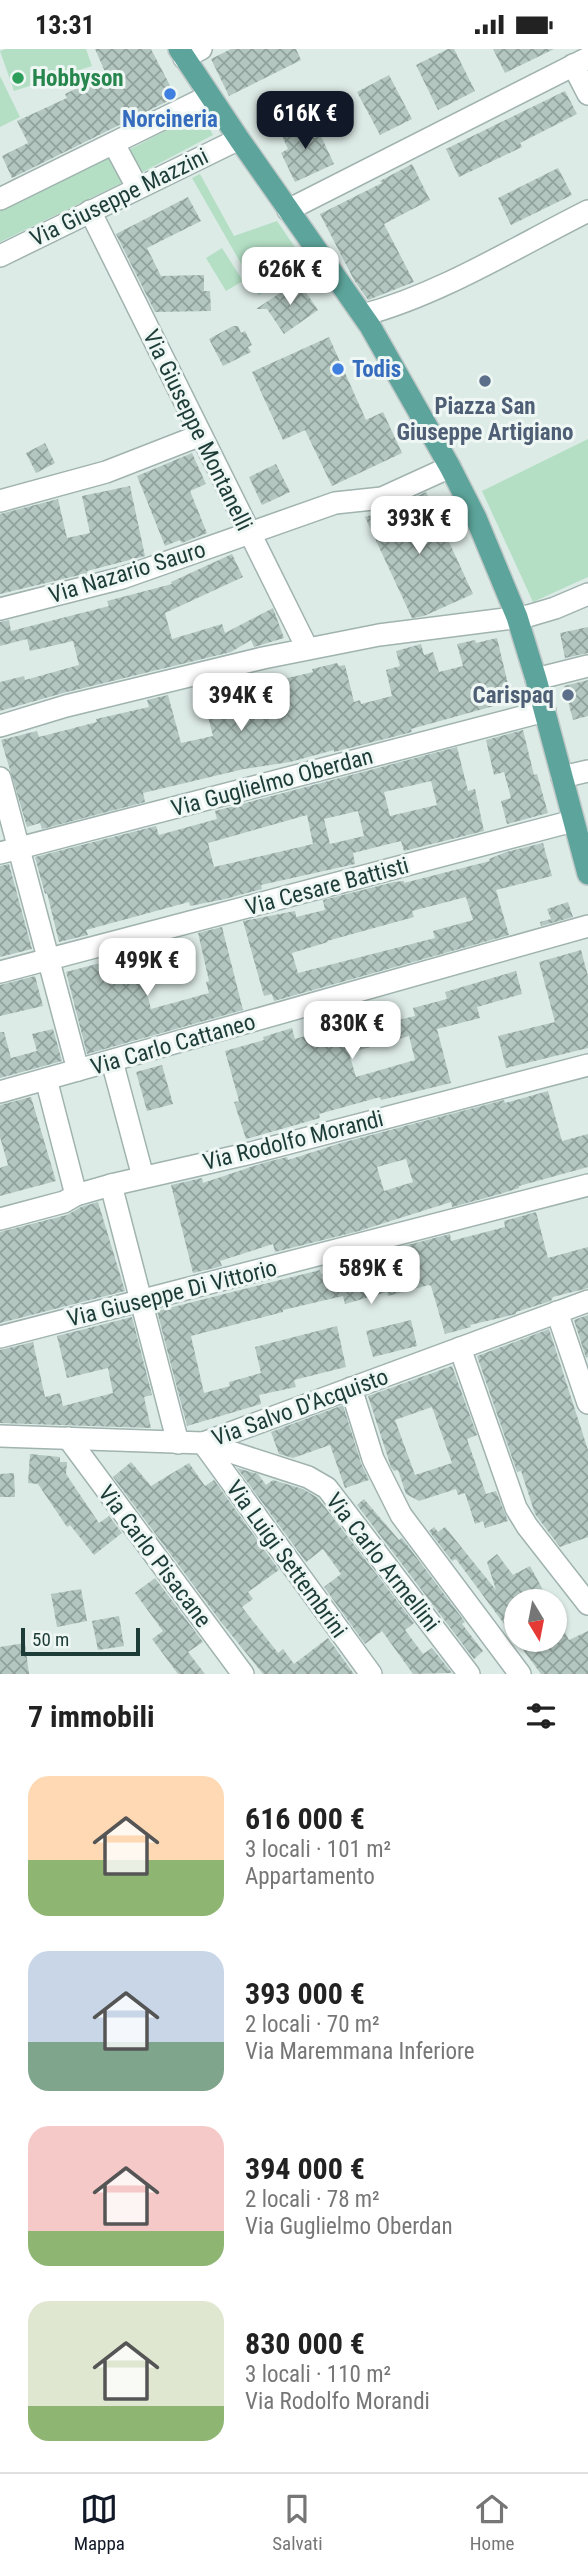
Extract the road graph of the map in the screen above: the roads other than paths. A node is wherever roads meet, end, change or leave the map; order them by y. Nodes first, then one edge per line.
1 (188, 52) edge
2 (581, 61) edge
3 (588, 94) edge
4 (209, 96) junction
5 (239, 139) junction
6 (114, 144) junction
7 (137, 187) junction
8 (0, 199) edge
9 (288, 210) junction
10 (90, 211) junction
11 (588, 211) edge
12 (0, 256) edge
13 (363, 315) junction
14 (201, 435) junction
15 (450, 467) junction
16 (0, 501) edge
17 (248, 532) junction
18 (588, 593) edge
19 (0, 609) edge
20 (517, 617) junction
21 (307, 648) junction
22 (588, 666) edge
23 (537, 679) junction
24 (545, 711) junction
25 (0, 726) edge
26 (588, 771) edge
27 (562, 777) junction
28 (0, 778) edge
29 (573, 821) junction
30 (10, 850) edge
31 (588, 874) edge
32 (588, 926) edge
33 (49, 959) junction
34 (0, 972) edge
35 (112, 1061) junction
36 (588, 1065) edge
37 (78, 1070) junction
38 (46, 1079) junction
39 (0, 1092) edge
40 (143, 1177) junction
41 (111, 1185) junction
42 (588, 1185) edge
43 (76, 1195) junction
44 (0, 1219) edge
45 (588, 1301) edge
46 (142, 1302) junction
47 (557, 1313) junction
48 (0, 1337) edge
49 (460, 1348) junction
50 (351, 1388) junction
51 (588, 1403) edge
52 (0, 1436) edge
53 (68, 1438) junction
54 (178, 1443) junction
55 (203, 1443) junction
56 (588, 1604) edge
57 (243, 1674) edge
58 (371, 1674) edge
59 (468, 1674) edge
60 (520, 1674) edge

1 - 4 main road
2 - 3 street
2 - 9 street
4 - 5 main road
4 - 6 street
5 - 7 street, Via Giuseppe Mazzini
5 - 9 main road
6 - 7 street
6 - 8 street
7 - 10 street, Via Giuseppe Mazzini
9 - 13 main road
10 - 12 street, Via Giuseppe Mazzini
10 - 14 street, Via Giuseppe Montanelli
11 - 13 street
13 - 15 main road
14 - 16 street
14 - 17 street, Via Giuseppe Montanelli
15 - 17 street, Via Nazario Sauro
15 - 20 main road
17 - 19 street, Via Nazario Sauro
17 - 21 street, Via Giuseppe Montanelli
18 - 20 street
20 - 21 street
20 - 23 main road
21 - 25 street
22 - 23 street
23 - 24 main road
24 - 27 main road
24 - 30 street, Via Guglielmo Oberdan
26 - 27 street
27 - 29 main road
28 - 30 street
29 - 31 main road
29 - 33 street, Via Cesare Battisti
30 - 33 street
32 - 35 street, Via Carlo Cattaneo
33 - 34 street, Via Cesare Battisti
33 - 37 street
35 - 37 street, Via Carlo Cattaneo
35 - 40 street
36 - 40 street, Via Rodolfo Morandi
37 - 38 street, Via Carlo Cattaneo
38 - 39 street, Via Carlo Cattaneo
38 - 43 street
40 - 41 street, Via Rodolfo Morandi
41 - 43 street, Via Rodolfo Morandi
41 - 46 street
42 - 46 street, Via Giuseppe Di Vittorio
43 - 44 street, Via Rodolfo Morandi
45 - 47 street, Via Salvo D'Acquisto
46 - 48 street, Via Giuseppe Di Vittorio
46 - 54 street
47 - 49 street, Via Salvo D'Acquisto
47 - 51 street
49 - 50 street, Via Salvo D'Acquisto
49 - 56 street
50 - 55 street, Via Salvo D'Acquisto
50 - 60 street
52 - 53 street, Via Salvo D'Acquisto
53 - 54 street, Via Salvo D'Acquisto
53 - 57 street, Via Carlo Pisacane
54 - 55 street, Via Salvo D'Acquisto
55 - 58 street, Via Luigi Settembrini
55 - 59 street, Via Carlo Armellini

